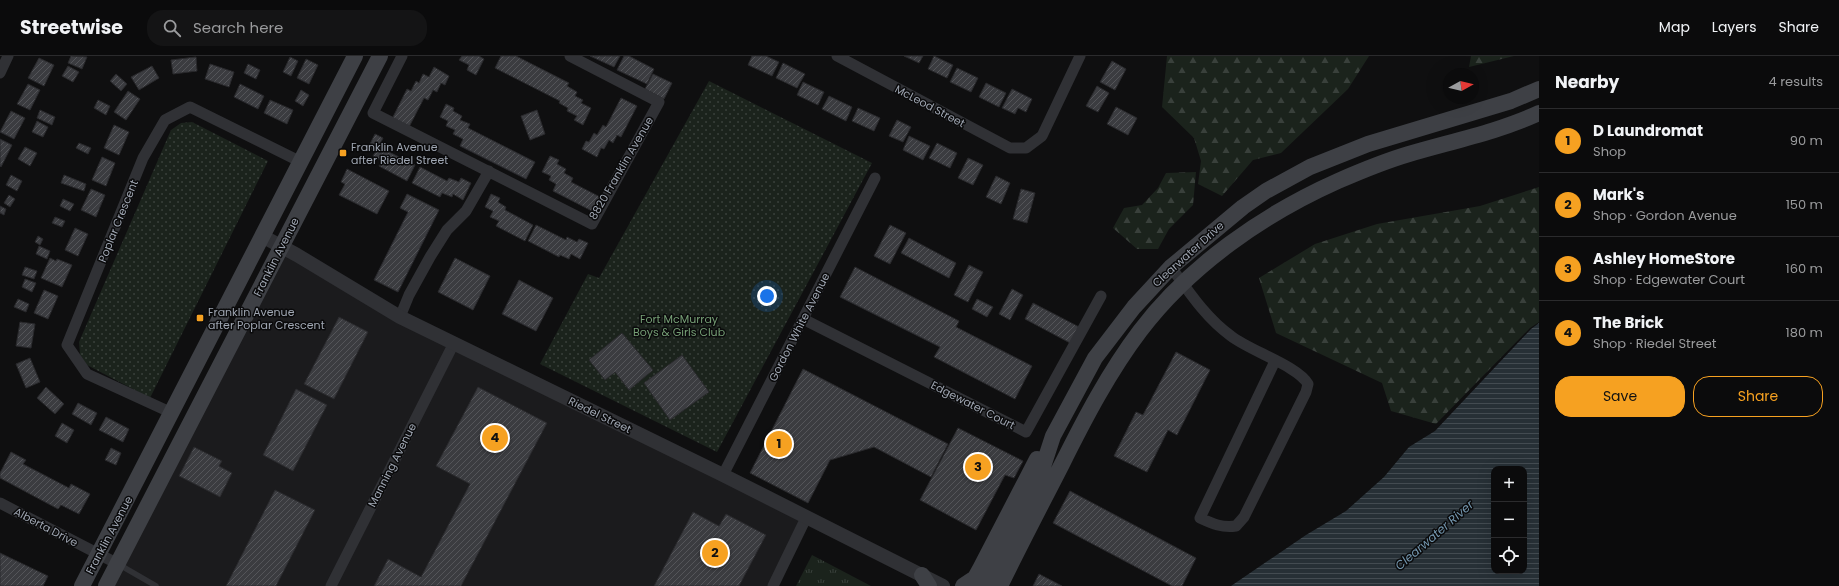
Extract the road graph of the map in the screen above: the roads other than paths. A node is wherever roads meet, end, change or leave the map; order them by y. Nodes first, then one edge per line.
1 (355, 56) edge
2 (380, 56) edge
3 (402, 56) edge
4 (570, 56) edge
5 (837, 56) edge
6 (1080, 56) edge
7 (1539, 89) edge
8 (1539, 113) edge
9 (301, 162) junction
10 (489, 171) junction
11 (875, 178) dead end
12 (262, 236) junction
13 (281, 247) junction
14 (1171, 267) junction
15 (1183, 283) junction
16 (1101, 296) dead end
17 (400, 317) junction
18 (803, 319) junction
19 (454, 344) junction
20 (1275, 361) junction
21 (172, 414) junction
22 (1053, 436) junction
23 (722, 475) junction
24 (0, 503) edge
25 (806, 518) junction
26 (99, 554) junction
27 (118, 564) junction
28 (925, 581) edge
29 (82, 586) edge
30 (106, 586) edge
31 (156, 586) edge
32 (331, 586) edge
33 (773, 586) edge
34 (943, 586) edge
35 (963, 586) edge
36 (986, 586) edge
37 (1000, 586) edge

1 - 9 main road, Franklin Avenue
2 - 13 main road, Franklin Avenue
3 - 10 street, 8820 Franklin Avenue
4 - 10 street, 8820 Franklin Avenue
5 - 6 street, McLeod Street
7 - 14 main road, Clearwater Drive
8 - 15 main road, Clearwater Drive
9 - 12 main road, Franklin Avenue
9 - 21 street, Poplar Crescent
10 - 17 street
11 - 18 street, Gordon White Avenue
12 - 13 street, Riedel Street
12 - 21 main road, Franklin Avenue
13 - 17 street, Riedel Street
13 - 27 main road, Franklin Avenue
14 - 15 street
14 - 22 main road, Clearwater Drive
15 - 20 street
15 - 37 main road, Clearwater Drive
16 - 18 street, Edgewater Court
17 - 19 street, Riedel Street
18 - 23 street, Gordon White Avenue
19 - 23 street, Riedel Street
19 - 32 street, Manning Avenue
20 - 20 street
21 - 26 main road, Franklin Avenue
22 - 35 main road
22 - 36 main road, Clearwater Drive
23 - 25 street, Riedel Street
24 - 26 street, Alberta Drive
25 - 28 street, Riedel Street
25 - 33 street
26 - 27 street, Alberta Drive
26 - 29 main road, Franklin Avenue
27 - 30 main road, Franklin Avenue
27 - 31 lane, Alberta Drive
28 - 34 street, Riedel Street

